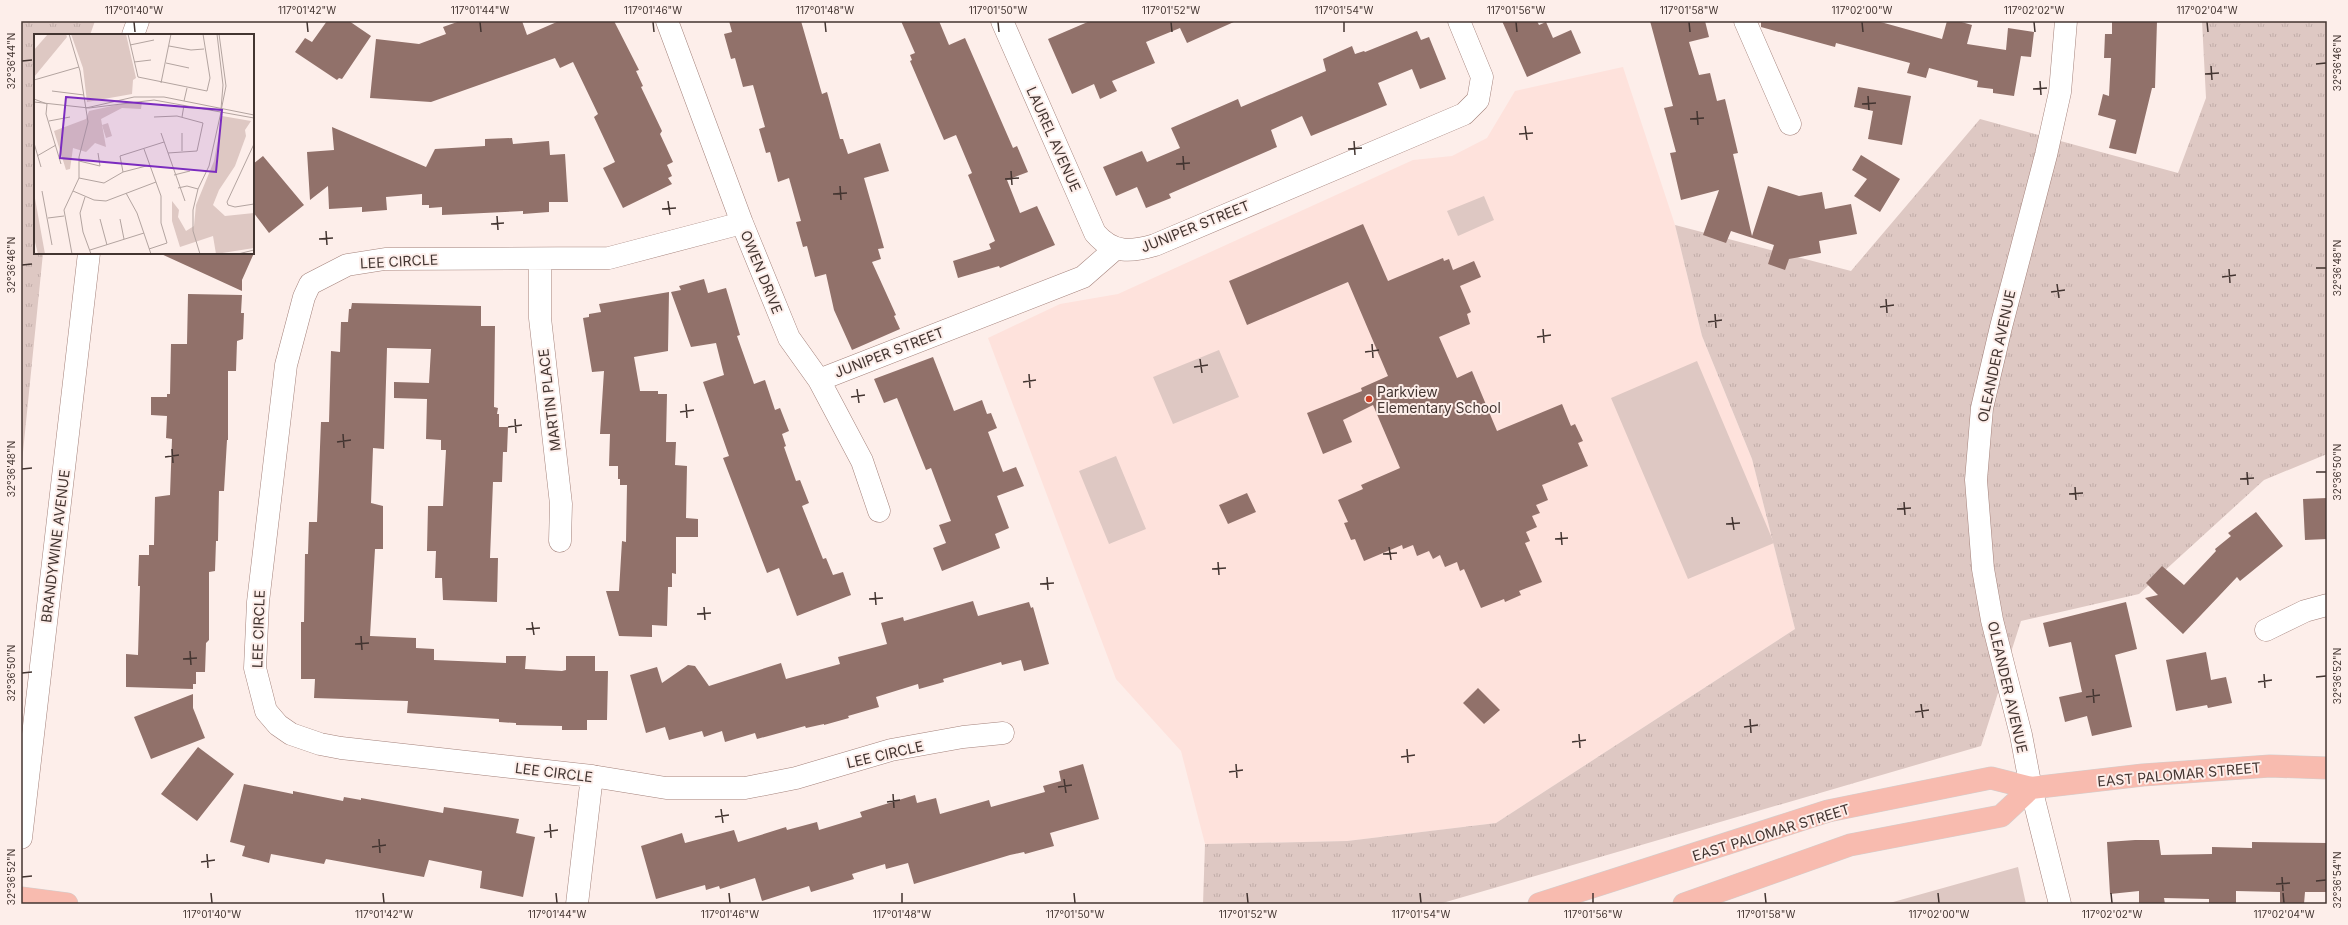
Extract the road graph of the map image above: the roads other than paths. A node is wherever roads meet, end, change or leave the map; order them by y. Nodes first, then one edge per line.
1 (138, 21) edge
2 (666, 21) edge
3 (1002, 21) edge
4 (1459, 21) edge
5 (1745, 21) edge
6 (2066, 21) edge
7 (133, 34) edge
8 (1790, 124) dead end
9 (742, 223) junction
10 (1115, 249) junction
11 (89, 254) edge
12 (540, 259) junction
13 (819, 380) junction
14 (879, 511) dead end
15 (560, 541) dead end
16 (2327, 605) edge
17 (2266, 630) dead end
18 (1003, 732) dead end
19 (2327, 768) edge
20 (592, 776) junction
21 (2031, 788) junction
22 (21, 838) edge
23 (21, 898) edge
24 (67, 904) edge
25 (577, 904) edge
26 (1539, 904) edge
27 (1684, 904) edge
28 (2060, 904) edge

1 - 7 street
2 - 9 street, OWEN DRIVE
3 - 10 street, LAUREL AVENUE
4 - 10 street, JUNIPER STREET
5 - 8 street
6 - 21 street, OLEANDER AVENUE
9 - 12 street, LEE CIRCLE
9 - 13 street, OWEN DRIVE
10 - 13 street, JUNIPER STREET
11 - 22 street, BRANDYWINE AVENUE
12 - 15 street, MARTIN PLACE
12 - 20 street, LEE CIRCLE
13 - 14 street, OWEN DRIVE
16 - 17 street
18 - 20 street, LEE CIRCLE
19 - 21 main road, EAST PALOMAR STREET
20 - 25 street
21 - 26 main road, EAST PALOMAR STREET
21 - 27 main road
21 - 28 street, OLEANDER AVENUE
23 - 24 main road

